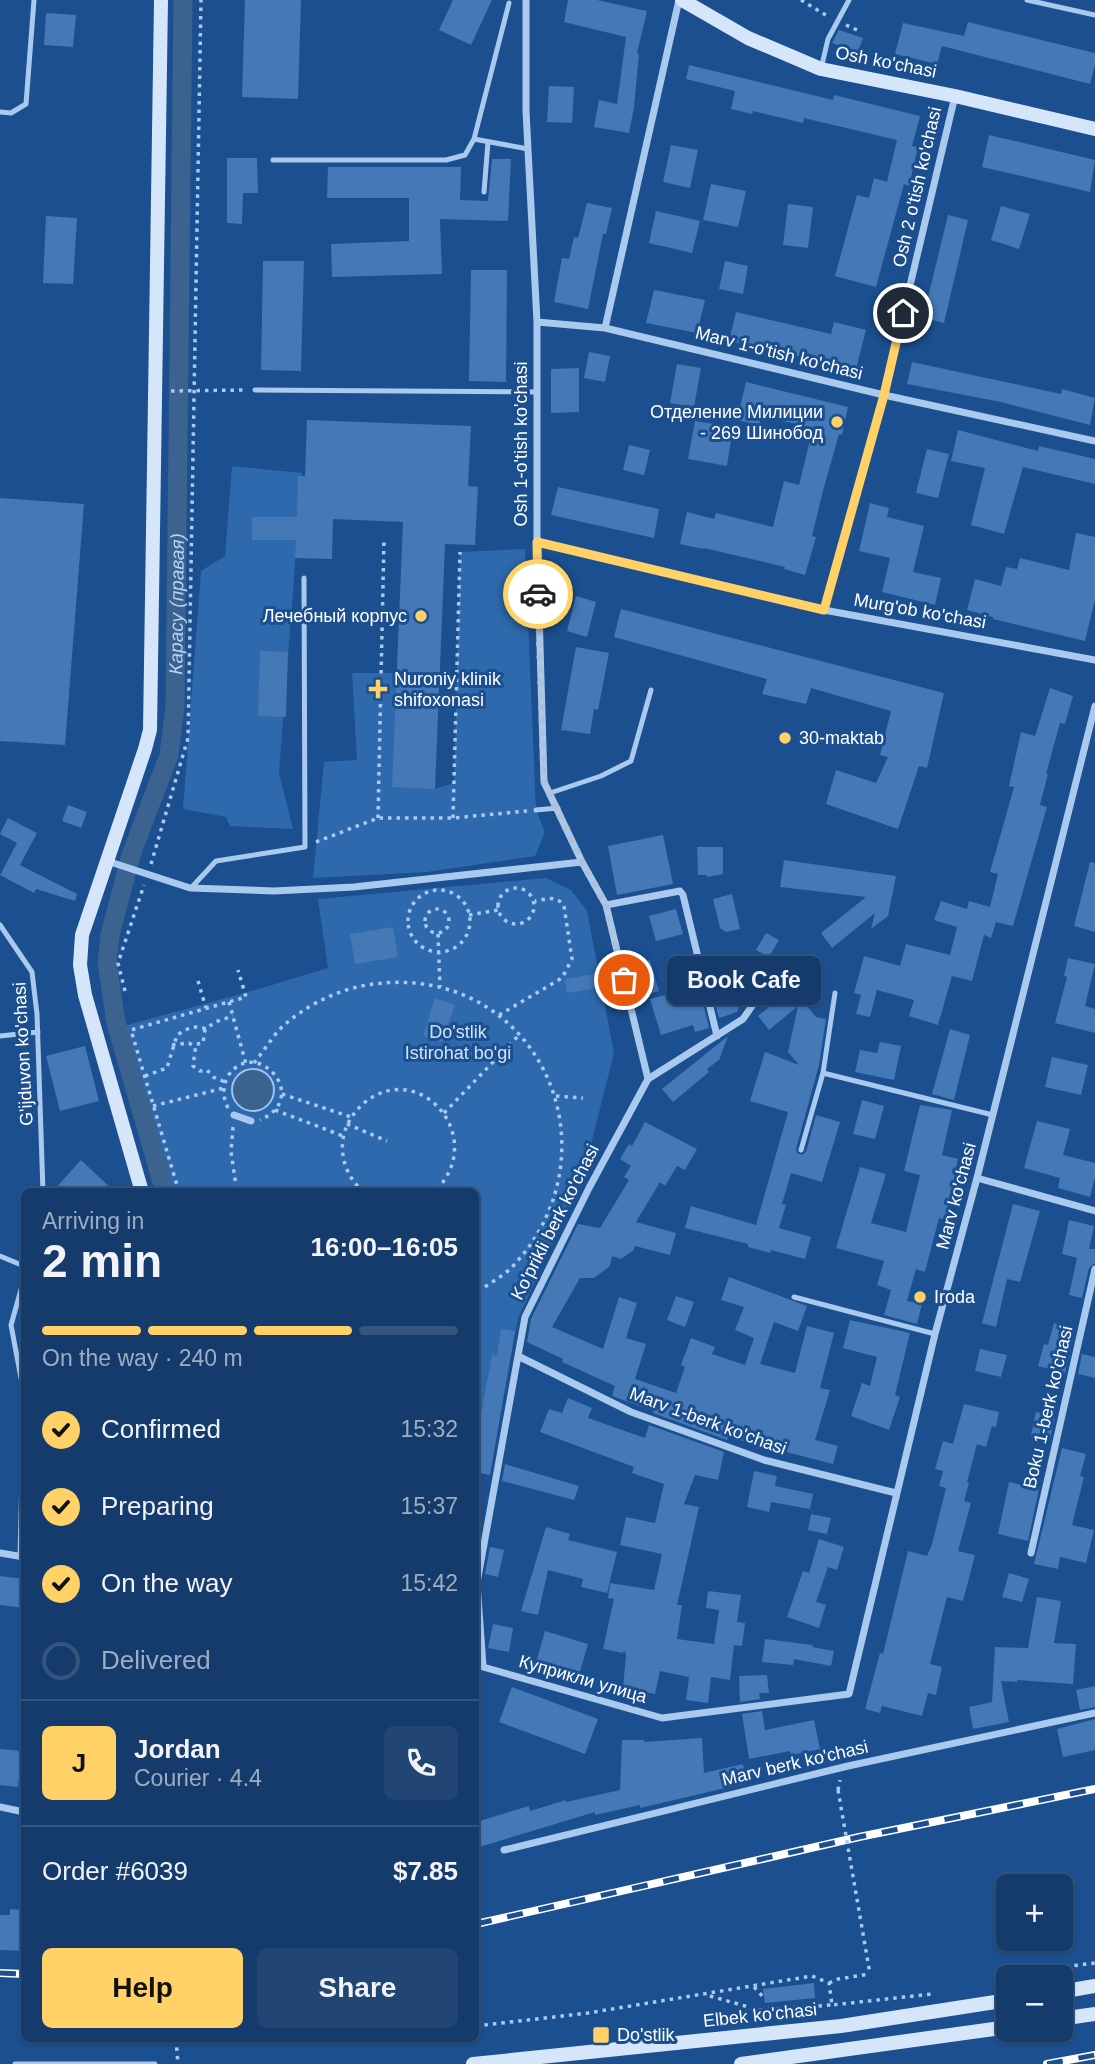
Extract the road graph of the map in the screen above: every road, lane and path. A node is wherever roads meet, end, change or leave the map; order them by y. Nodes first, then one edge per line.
1 (34, 0) edge
2 (161, 0) edge
3 (201, 0) edge
4 (526, 0) edge
5 (680, 0) edge
6 (849, 0) edge
7 (1027, 0) edge
8 (509, 3) dead end
9 (1095, 15) edge
10 (821, 69) junction
11 (955, 96) junction
12 (0, 112) edge
13 (1095, 129) edge
14 (474, 139) junction
15 (488, 142) junction
16 (528, 149) junction
17 (273, 160) dead end
18 (484, 192) dead end
19 (537, 322) junction
20 (605, 328) junction
21 (255, 390) joint
22 (195, 391) junction
23 (155, 392) junction
24 (537, 392) junction
25 (884, 395) junction
26 (1095, 441) edge
27 (384, 539) dead end
28 (537, 542) junction
29 (460, 552) dead end
30 (304, 578) dead end
31 (824, 610) junction
32 (1095, 660) edge
33 (651, 690) dead end
34 (1095, 706) edge
35 (550, 793) junction
36 (558, 808) junction
37 (536, 810) joint
38 (378, 818) junction
39 (453, 818) junction
40 (305, 847) junction
41 (110, 862) junction
42 (582, 862) junction
43 (148, 874) junction
44 (191, 888) junction
45 (534, 901) junction
46 (606, 905) junction
47 (498, 910) junction
48 (469, 915) junction
49 (0, 925) edge
50 (439, 934) junction
51 (439, 952) junction
52 (238, 970) dead end
53 (755, 979) dead end
54 (198, 981) dead end
55 (440, 987) junction
56 (125, 991) dead end
57 (835, 993) dead end
58 (229, 1002) junction
59 (206, 1008) junction
60 (499, 1015) junction
61 (233, 1016) junction
62 (205, 1028) junction
63 (38, 1032) junction
64 (520, 1034) junction
65 (0, 1036) edge
66 (717, 1036) junction
67 (172, 1045) junction
68 (195, 1046) junction
69 (254, 1063) junction
70 (247, 1064) junction
71 (823, 1073) junction
72 (145, 1076) junction
73 (648, 1079) junction
74 (225, 1082) junction
75 (224, 1088) junction
76 (282, 1094) junction
77 (556, 1096) junction
78 (583, 1098) dead end
79 (153, 1106) junction
80 (275, 1110) junction
81 (444, 1113) junction
82 (234, 1115) junction
83 (993, 1115) junction
84 (351, 1116) junction
85 (251, 1121) joint
86 (347, 1124) junction
87 (343, 1136) junction
88 (387, 1141) dead end
89 (801, 1150) dead end
90 (977, 1178) junction
91 (43, 1188) edge
92 (141, 1188) edge
93 (177, 1188) edge
94 (236, 1188) edge
95 (361, 1188) edge
96 (438, 1188) edge
97 (1095, 1211) edge
98 (0, 1256) edge
99 (21, 1265) edge
100 (1095, 1269) edge
101 (21, 1289) edge
102 (479, 1291) edge
103 (794, 1297) dead end
104 (935, 1334) junction
105 (518, 1356) junction
106 (21, 1379) edge
107 (895, 1493) junction
108 (0, 1553) edge
109 (1031, 1553) dead end
110 (21, 1557) edge
111 (479, 1577) edge
112 (479, 1666) edge
113 (849, 1694) joint
114 (1095, 1713) edge
115 (838, 1790) dead end
116 (0, 1807) edge
117 (21, 1811) edge
118 (504, 1850) dead end
119 (1095, 1963) edge
120 (1073, 1965) edge
121 (829, 1983) junction
122 (1095, 1986) edge
123 (754, 1987) junction
124 (1073, 1990) edge
125 (940, 1993) dead end
126 (707, 1995) junction
127 (764, 1998) dead end
128 (996, 2002) edge
129 (832, 2005) junction
130 (1095, 2014) edge
131 (1073, 2017) edge
132 (479, 2026) edge
133 (996, 2029) edge
134 (176, 2042) edge
135 (15, 2064) edge
136 (85, 2064) edge
137 (155, 2064) edge
138 (178, 2064) edge
139 (474, 2064) edge
140 (741, 2064) edge

1 - 12 lane
2 - 23 street
3 - 22 path
4 - 16 street, Osh 1-o'tish ko'chasi
5 - 10 street, Osh ko'chasi
5 - 20 street
6 - 10 lane
7 - 9 lane
8 - 14 lane
10 - 11 street, Osh ko'chasi
11 - 13 street, Osh ko'chasi
11 - 25 street, Osh 2 o'tish ko'chasi
14 - 15 lane
14 - 17 lane
15 - 16 lane
15 - 18 lane
16 - 19 street, Osh 1-o'tish ko'chasi
19 - 20 street, Marv 1-o'tish ko'chasi
19 - 24 street, Osh 1-o'tish ko'chasi
20 - 25 street, Marv 1-o'tish ko'chasi
21 - 22 path
21 - 24 lane
22 - 23 path
22 - 43 path
23 - 41 street
24 - 28 street, Osh 1-o'tish ko'chasi
25 - 26 street, Marv 1-o'tish ko'chasi
25 - 31 street, Osh 2 o'tish ko'chasi
27 - 38 path
28 - 31 street, Murg'ob ko'chasi
28 - 35 street, Osh 1-o'tish ko'chasi
29 - 39 path
30 - 40 lane
31 - 32 street, Murg'ob ko'chasi
33 - 35 lane
34 - 83 street, Marv ko'chasi
35 - 36 street, Osh 1-o'tish ko'chasi
36 - 37 lane
36 - 42 street, Osh 1-o'tish ko'chasi
37 - 39 path
38 - 39 path
38 - 40 path
40 - 44 lane
41 - 43 street
41 - 92 street
42 - 44 street
42 - 46 street, Osh 1-o'tish ko'chasi
43 - 44 street
43 - 56 path
45 - 47 path
45 - 47 path
45 - 60 path
46 - 66 street
46 - 73 street, Osh 1-o'tish ko'chasi
47 - 48 path
48 - 51 path
48 - 51 path
49 - 63 lane, G'ijduvon ko'chasi
50 - 50 path
50 - 51 path
51 - 55 path
52 - 58 path
53 - 66 street, Ko'prikli berk ko'chasi
54 - 59 path
55 - 60 path
55 - 69 path
57 - 71 lane
58 - 59 path
58 - 61 path
59 - 72 path
60 - 64 path
61 - 62 path
61 - 70 path
62 - 67 path
62 - 68 path
63 - 65 lane
63 - 91 lane, G'ijduvon ko'chasi
64 - 77 path
64 - 81 path
66 - 73 street, Ko'prikli berk ko'chasi
67 - 68 path
67 - 72 path
68 - 74 path
69 - 70 path
69 - 76 path
70 - 74 path
71 - 83 lane
71 - 89 lane
72 - 79 path
73 - 105 street, Ko'prikli berk ko'chasi
74 - 75 path
75 - 79 path
75 - 82 path
76 - 80 path
76 - 84 path
77 - 78 path
77 - 102 path
79 - 93 path
80 - 85 path
80 - 87 path
81 - 84 path
81 - 96 path
82 - 85 street
82 - 94 path
83 - 90 street, Marv ko'chasi
84 - 86 path
86 - 87 path
86 - 88 path
87 - 95 path
90 - 97 street
90 - 104 street, Marv ko'chasi
98 - 99 lane
100 - 109 street, Boku 1-berk ko'chasi
101 - 106 lane
103 - 104 lane
104 - 107 street, Marv ko'chasi
105 - 107 street, Marv 1-berk ko'chasi
105 - 111 street, Ko'prikli berk ko'chasi
107 - 113 street, Marv ko'chasi
108 - 110 street
112 - 113 street, Куприкли улица
114 - 118 street, Marv berk ko'chasi
115 - 121 path, bridge
116 - 117 street
119 - 120 path
121 - 123 path
121 - 129 path
122 - 124 street
123 - 126 path
123 - 127 path
125 - 129 path
126 - 129 path
126 - 132 path
128 - 139 street, Elbek ko'chasi
130 - 131 street
133 - 140 street
134 - 138 path
135 - 136 lane
136 - 137 lane

